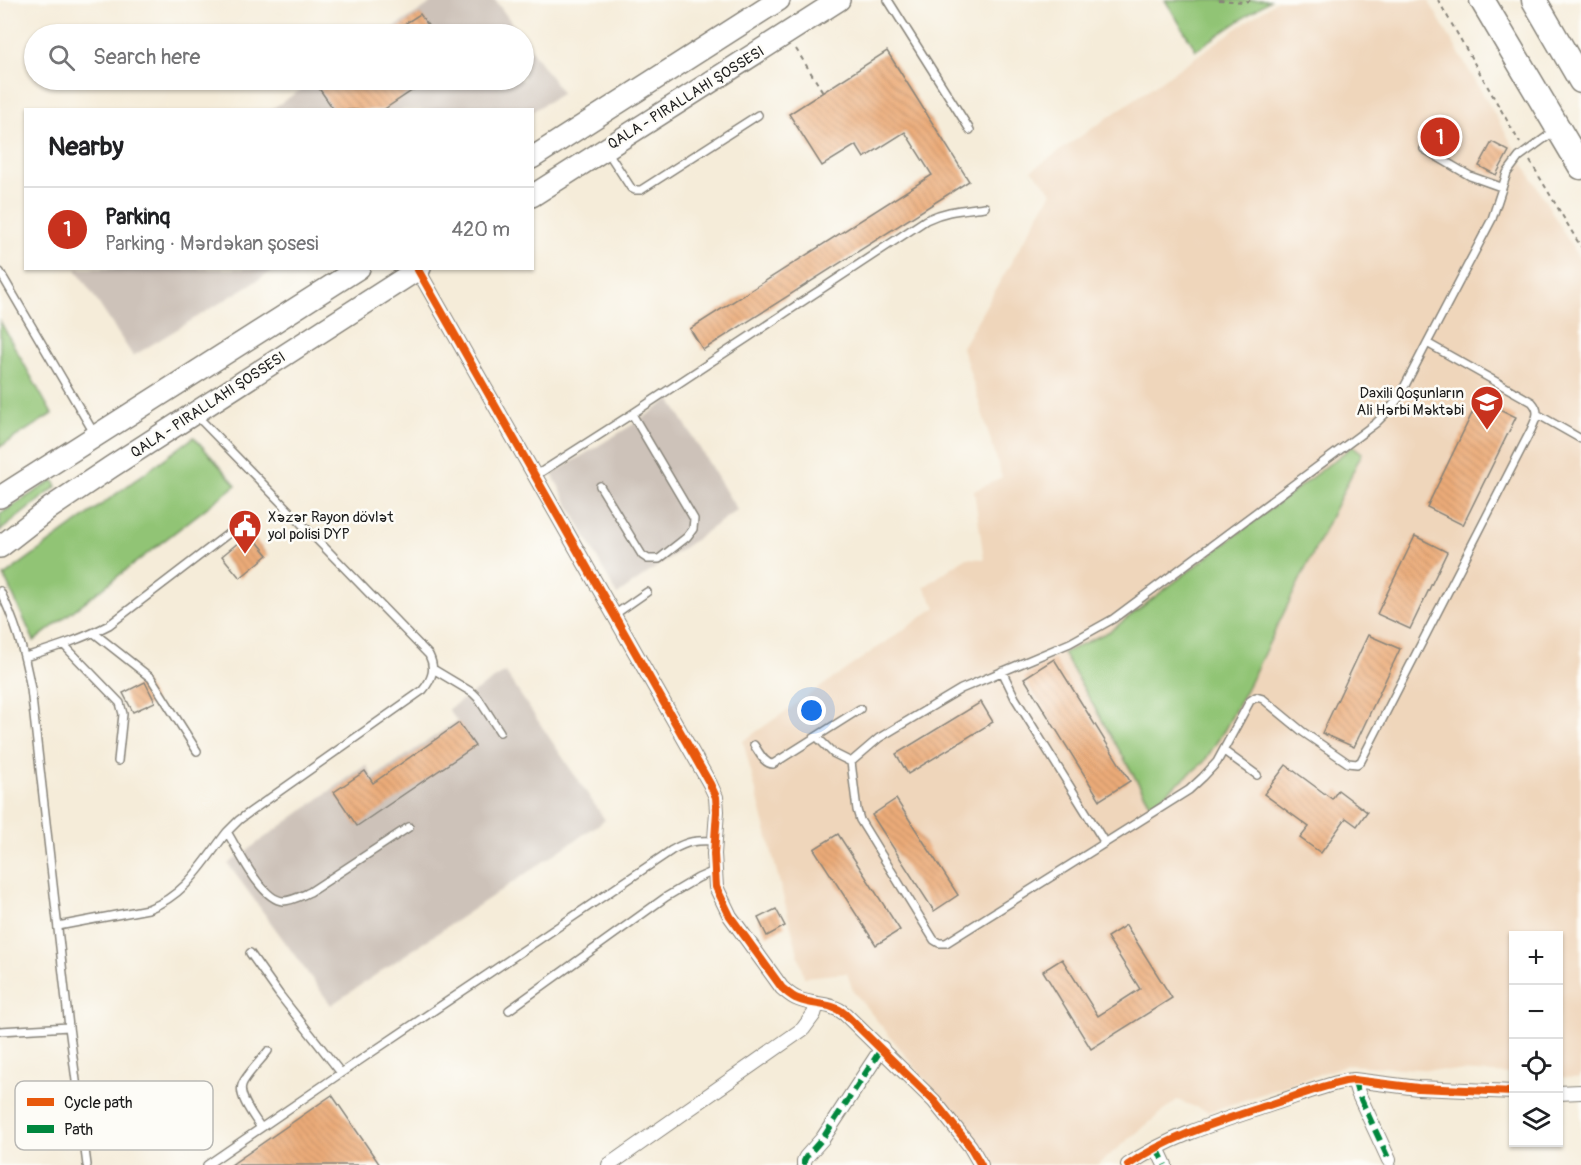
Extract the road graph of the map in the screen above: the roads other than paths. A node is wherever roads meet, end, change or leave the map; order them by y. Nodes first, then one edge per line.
1 (779, 0) edge
2 (839, 0) edge
3 (888, 0) edge
4 (1482, 0) edge
5 (1534, 0) edge
6 (1581, 81) edge
7 (758, 115) dead end
8 (1558, 128) junction
9 (970, 130) dead end
10 (606, 148) junction
11 (1424, 149) dead end
12 (534, 157) edge
13 (1581, 167) edge
14 (1501, 188) junction
15 (534, 195) edge
16 (985, 207) dead end
17 (356, 270) edge
18 (417, 270) edge
19 (420, 270) edge
20 (0, 272) edge
21 (1427, 344) junction
22 (194, 413) junction
23 (632, 414) junction
24 (1537, 414) junction
25 (96, 437) junction
26 (1581, 439) edge
27 (535, 476) junction
28 (600, 486) dead end
29 (0, 497) edge
30 (237, 528) dead end
31 (0, 547) edge
32 (0, 591) edge
33 (647, 592) dead end
34 (614, 615) junction
35 (94, 633) junction
36 (64, 645) junction
37 (25, 657) junction
38 (433, 669) junction
39 (1002, 671) junction
40 (860, 709) dead end
41 (500, 732) dead end
42 (817, 736) junction
43 (754, 746) dead end
44 (1224, 750) junction
45 (197, 751) dead end
46 (118, 761) dead end
47 (851, 762) junction
48 (1257, 776) dead end
49 (409, 827) dead end
50 (227, 832) junction
51 (714, 841) junction
52 (1105, 843) junction
53 (714, 871) junction
54 (58, 926) junction
55 (250, 953) dead end
56 (818, 1004) junction
57 (509, 1010) dead end
58 (69, 1027) junction
59 (0, 1031) edge
60 (882, 1048) junction
61 (268, 1052) dead end
62 (341, 1073) junction
63 (1353, 1080) junction
64 (76, 1081) edge
65 (1509, 1092) edge
66 (1581, 1092) edge
67 (1563, 1093) edge
68 (261, 1128) junction
69 (1157, 1148) junction
70 (85, 1150) edge
71 (1389, 1160) dead end
72 (87, 1165) edge
73 (207, 1165) edge
74 (609, 1165) edge
75 (804, 1165) edge
76 (981, 1165) edge
77 (1128, 1165) edge
78 (1166, 1165) edge

1 - 12 main road
2 - 10 main road
3 - 9 lane
4 - 8 highway
5 - 6 highway
7 - 10 lane
8 - 13 highway
8 - 14 lane
10 - 15 main road
11 - 14 lane
14 - 21 lane
16 - 23 lane
17 - 25 main road
18 - 22 main road
19 - 27 street
20 - 25 lane
21 - 24 lane
21 - 39 lane
22 - 31 main road
22 - 38 lane
23 - 27 lane
23 - 28 lane
24 - 26 lane
24 - 44 lane
25 - 29 main road
27 - 34 street
30 - 35 lane
32 - 37 lane
33 - 34 lane
34 - 51 street
35 - 36 lane
35 - 45 lane
36 - 37 lane
36 - 46 lane
37 - 54 lane
38 - 41 lane
38 - 50 lane
39 - 47 lane
39 - 52 lane
40 - 42 lane
42 - 43 lane
42 - 47 lane
44 - 48 lane
44 - 52 lane
47 - 52 lane
49 - 50 lane
50 - 54 lane
51 - 53 street
51 - 62 lane
53 - 56 street
53 - 57 lane
54 - 58 lane
55 - 62 lane
56 - 60 street
56 - 74 street
58 - 59 lane
58 - 64 lane
60 - 75 street
60 - 76 street
61 - 68 lane
62 - 68 lane
63 - 65 street
63 - 69 street
63 - 71 street
66 - 67 street
68 - 73 lane
69 - 77 street
69 - 78 street
70 - 72 lane

